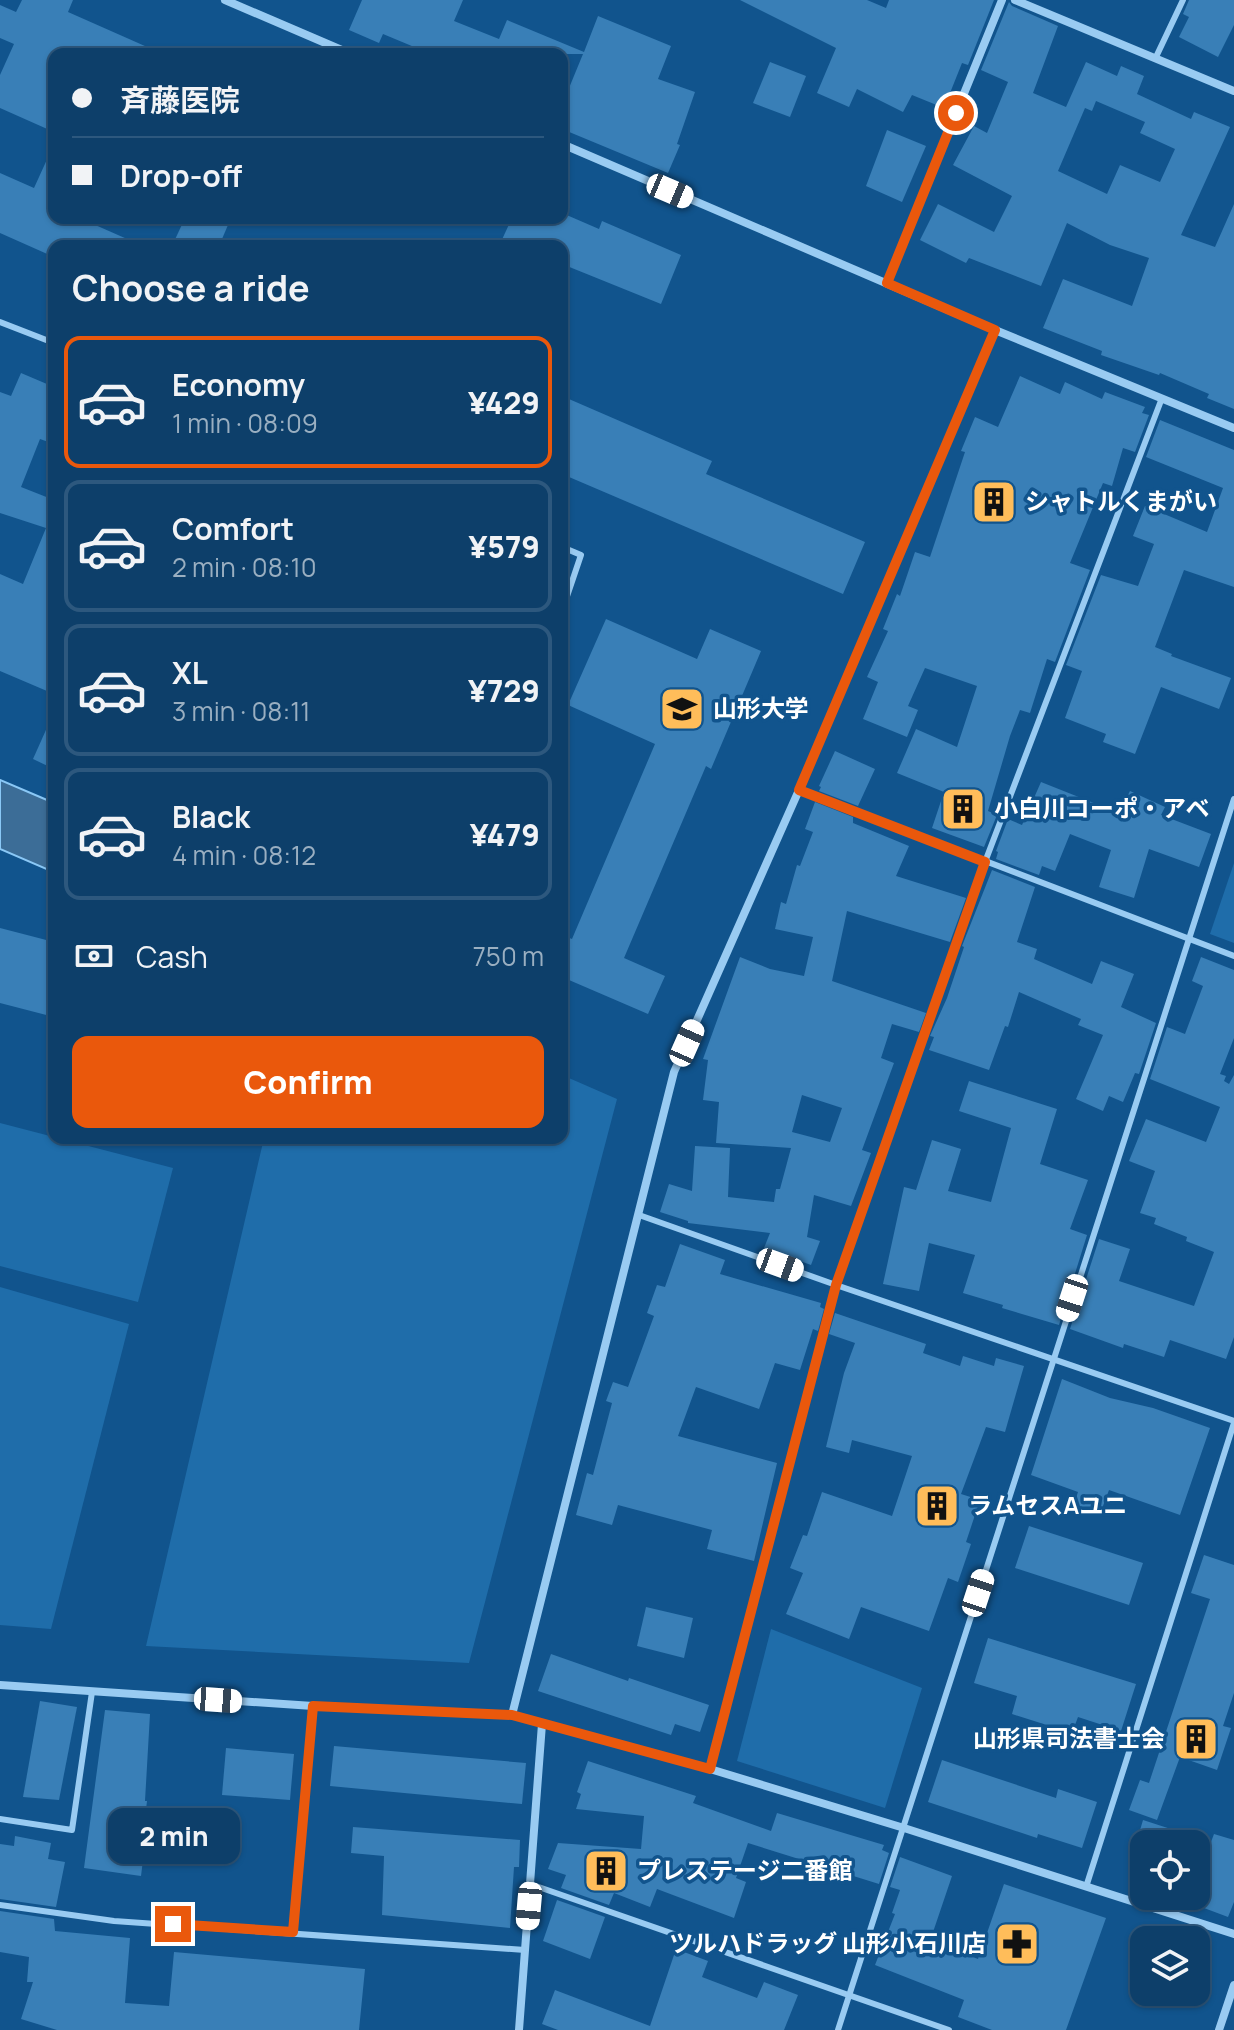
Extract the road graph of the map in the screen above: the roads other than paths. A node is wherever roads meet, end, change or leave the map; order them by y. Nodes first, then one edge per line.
1 (225, 0) edge
2 (1002, 0) edge
3 (1015, 0) edge
4 (1183, 0) edge
5 (337, 48) edge
6 (1156, 57) junction
7 (1234, 91) edge
8 (568, 147) edge
9 (887, 283) junction
10 (0, 322) edge
11 (995, 330) junction
12 (48, 341) edge
13 (1162, 398) junction
14 (1234, 428) edge
15 (568, 550) edge
16 (568, 593) edge
17 (799, 790) junction
18 (1234, 799) edge
19 (985, 862) junction
20 (1188, 939) junction
21 (1234, 956) edge
22 (639, 1215) junction
23 (836, 1285) junction
24 (1052, 1358) junction
25 (1234, 1422) edge
26 (0, 1685) edge
27 (92, 1692) junction
28 (313, 1706) junction
29 (512, 1715) junction
30 (542, 1724) junction
31 (710, 1769) junction
32 (0, 1819) edge
33 (904, 1828) junction
34 (530, 1884) junction
35 (1086, 1887) junction
36 (0, 1905) edge
37 (293, 1932) junction
38 (1234, 1934) edge
39 (525, 1950) junction
40 (1234, 1985) edge
41 (850, 1994) junction
42 (519, 2030) edge
43 (838, 2030) edge
44 (949, 2030) edge
45 (1219, 2030) edge

1 - 5 street
2 - 9 street
3 - 6 street
4 - 6 lane
6 - 7 street
8 - 9 street
9 - 11 street
10 - 12 lane
11 - 13 street
11 - 17 street
13 - 14 street
13 - 19 lane
15 - 16 lane
17 - 19 lane
17 - 22 street
18 - 20 lane
19 - 20 lane
19 - 23 lane
20 - 21 lane
20 - 24 lane
22 - 23 lane
22 - 29 street
23 - 24 lane
23 - 31 lane
24 - 25 lane
24 - 33 lane
25 - 35 lane
26 - 27 street
27 - 28 street
27 - 32 lane
28 - 29 street
28 - 37 lane
29 - 30 street
30 - 31 street
30 - 34 street
31 - 33 street
33 - 35 street
33 - 41 lane
34 - 39 street
34 - 41 lane
35 - 38 street
36 - 37 lane
37 - 39 lane
39 - 42 street
40 - 45 street
41 - 43 lane
41 - 44 lane

